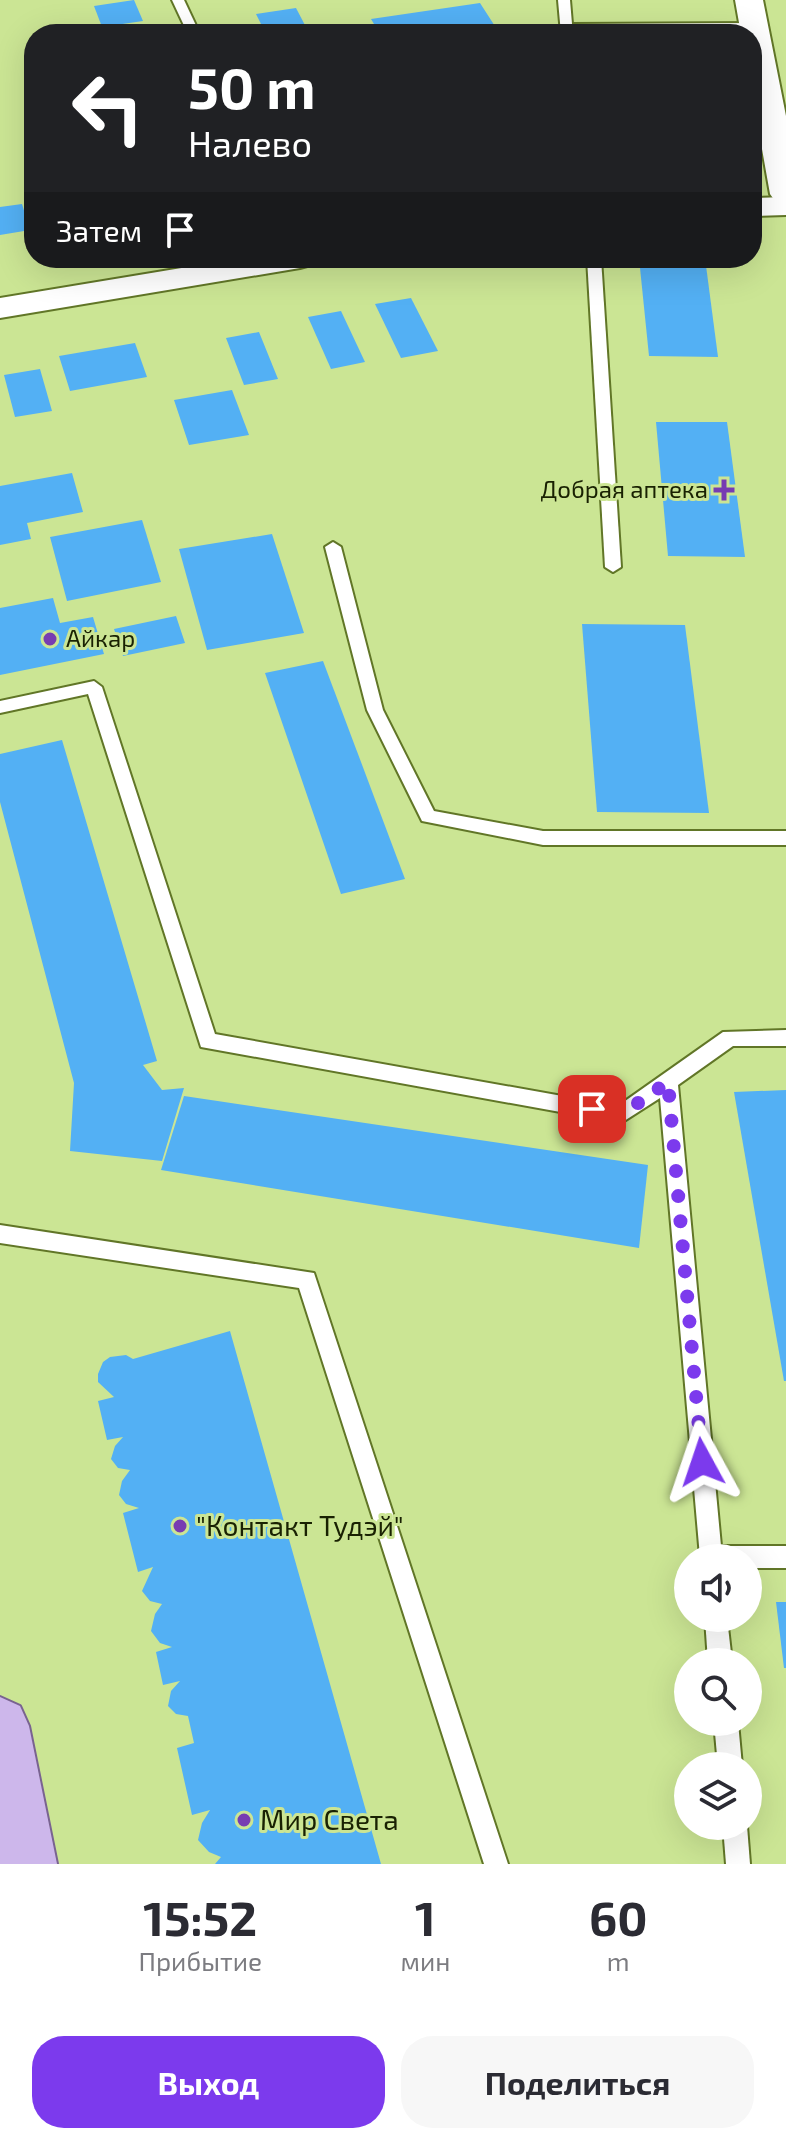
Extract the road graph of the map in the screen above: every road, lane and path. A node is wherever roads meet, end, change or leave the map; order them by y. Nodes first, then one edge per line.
1 (178, 0) edge
2 (564, 0) edge
3 (752, 13) edge
4 (189, 24) edge
5 (566, 24) edge
6 (639, 24) edge
7 (762, 66) edge
8 (786, 194) edge
9 (786, 206) edge
10 (762, 207) edge
11 (240, 268) edge
12 (595, 268) edge
13 (0, 308) edge
14 (333, 547) dead end
15 (613, 567) dead end
16 (0, 707) edge
17 (786, 838) edge
18 (786, 1038) edge
19 (668, 1082) junction
20 (0, 1234) edge
21 (710, 1544) edge
22 (762, 1557) edge
23 (786, 1557) edge
24 (0, 1726) edge
25 (736, 1840) edge
26 (27, 1864) edge
27 (496, 1864) edge
28 (738, 1864) edge

1 - 4 lane
2 - 5 lane
3 - 6 lane
7 - 8 main road
9 - 10 main road
11 - 13 main road
12 - 15 lane
14 - 17 lane
16 - 19 lane
18 - 19 lane
19 - 21 lane
20 - 27 lane
22 - 23 lane
24 - 26 main road
25 - 28 lane

